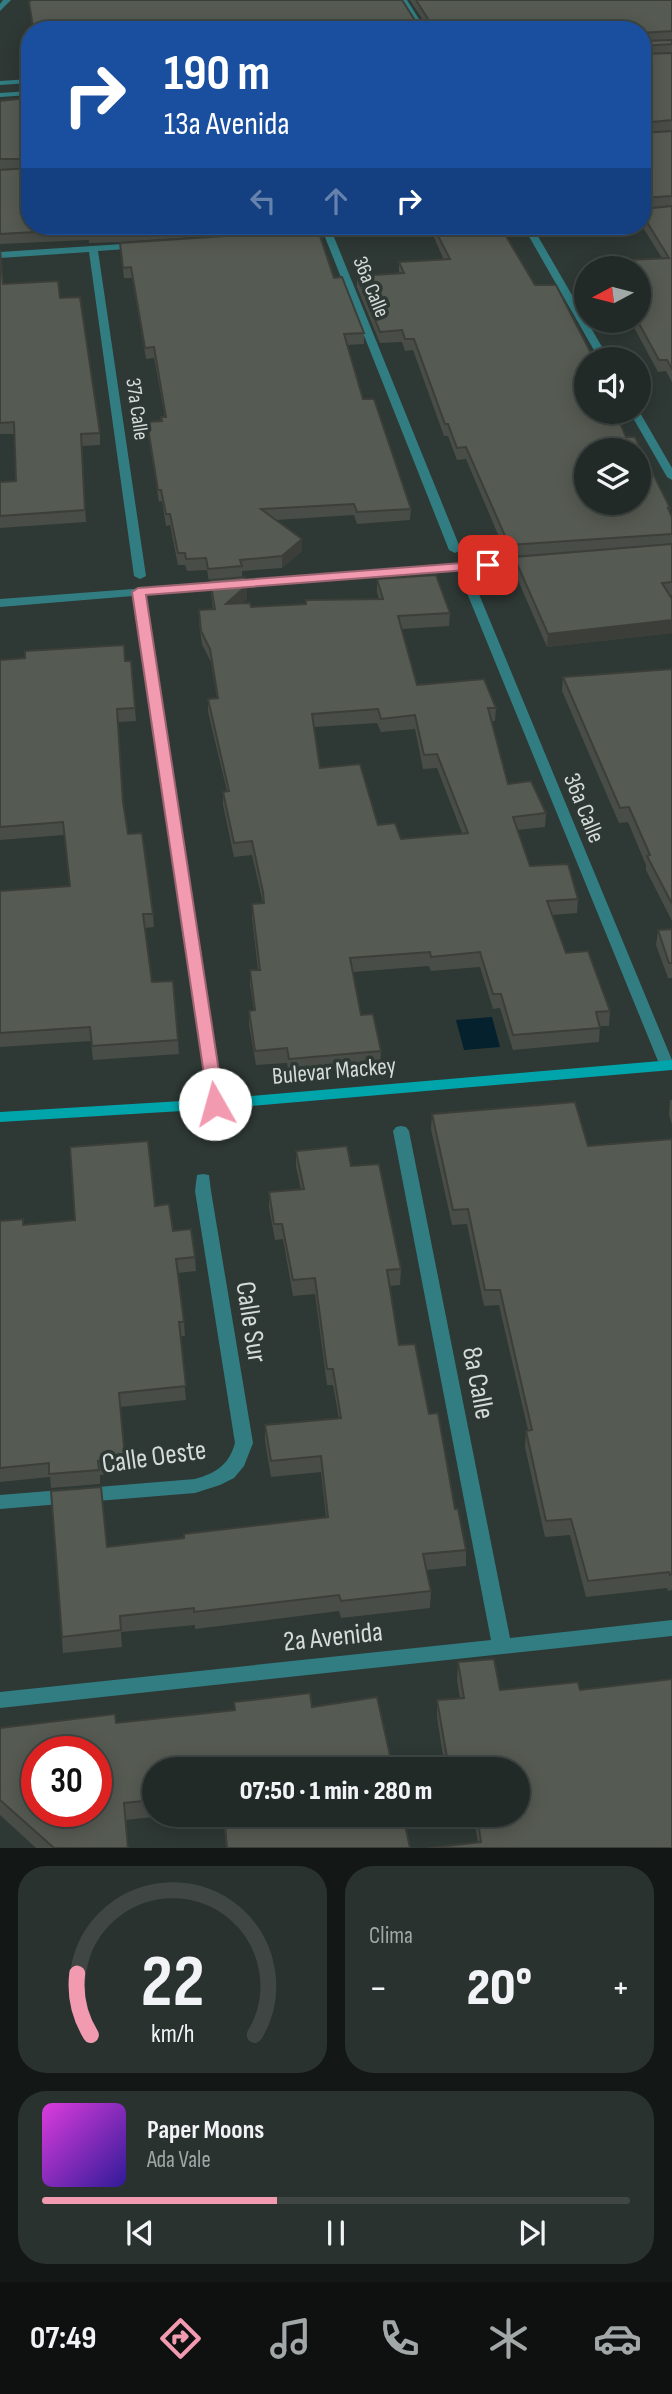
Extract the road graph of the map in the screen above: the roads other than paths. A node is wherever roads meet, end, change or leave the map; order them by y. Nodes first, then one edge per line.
1 (7, 0) edge
2 (403, 0) edge
3 (0, 9) edge
4 (416, 21) edge
5 (21, 82) edge
6 (0, 83) edge
7 (21, 94) edge
8 (0, 95) edge
9 (314, 235) edge
10 (328, 235) edge
11 (532, 235) edge
12 (286, 237) edge
13 (148, 245) edge
14 (93, 249) junction
15 (0, 255) edge
16 (597, 347) edge
17 (641, 424) edge
18 (672, 477) edge
19 (455, 550) dead end
20 (541, 561) edge
21 (462, 567) junction
22 (139, 576) dead end
23 (138, 592) junction
24 (0, 603) edge
25 (669, 1065) edge
26 (215, 1104) junction
27 (0, 1117) edge
28 (401, 1131) dead end
29 (203, 1179) dead end
30 (231, 1471) joint
31 (0, 1502) edge
32 (672, 1628) edge
33 (502, 1646) junction
34 (0, 1700) edge

1 - 3 street
2 - 4 street
5 - 6 street
7 - 8 street
9 - 12 street
10 - 19 street, 36a Calle
11 - 16 street
13 - 14 street
14 - 15 street
14 - 22 street, 37a Calle
17 - 18 street
20 - 21 street
21 - 23 street
21 - 25 street, 36a Calle
23 - 24 street
23 - 26 street
25 - 26 main road, Bulevar Mackey
26 - 27 main road, Bulevar Mackey
28 - 33 street, 8a Calle
29 - 30 street, Calle Sur
30 - 31 street, Calle Oeste
32 - 33 street, 2a Avenida
33 - 34 street, 2a Avenida

